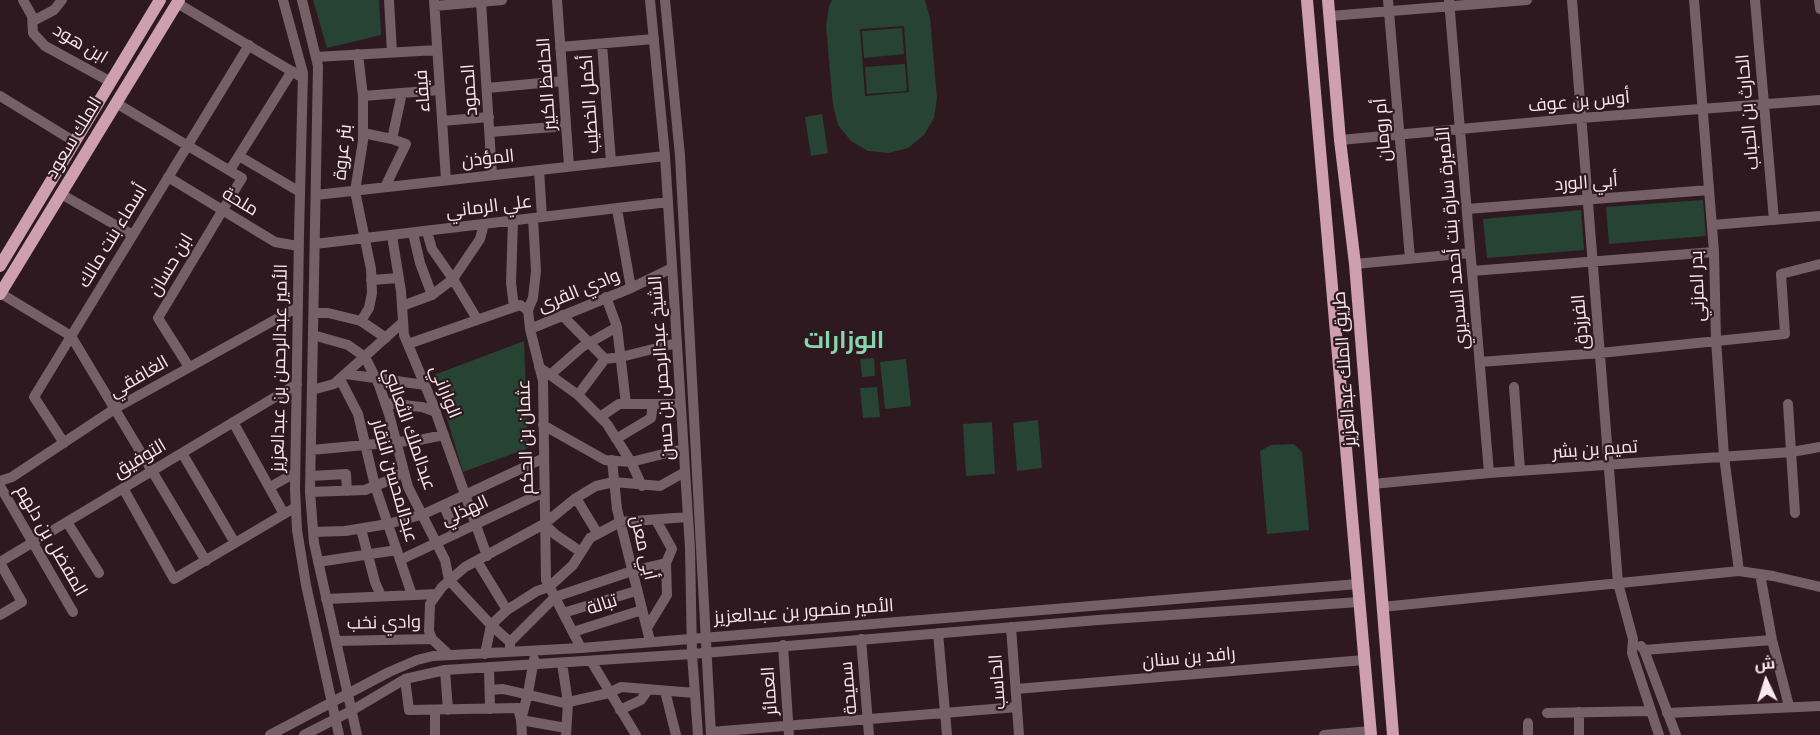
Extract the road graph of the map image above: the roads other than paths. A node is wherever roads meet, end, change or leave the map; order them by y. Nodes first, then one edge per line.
1 (23, 0) edge
2 (62, 0) edge
3 (160, 0) edge
4 (283, 0) edge
5 (302, 0) edge
6 (389, 0) edge
7 (502, 0) edge
8 (557, 0) edge
9 (650, 0) edge
10 (664, 0) edge
11 (1307, 0) edge
12 (1329, 0) edge
13 (1527, 0) edge
14 (1572, 0) edge
15 (1694, 0) edge
16 (1755, 0) edge
17 (1819, 0) edge
18 (178, 1) edge
19 (1510, 1) edge
20 (481, 2) junction
21 (434, 3) edge
22 (1449, 3) edge
23 (1389, 5) edge
24 (1820, 9) edge
25 (1330, 16) junction
26 (33, 21) junction
27 (654, 39) junction
28 (602, 44) junction
29 (249, 45) junction
30 (560, 47) junction
31 (437, 50) junction
32 (392, 52) junction
33 (357, 54) junction
34 (316, 57) junction
35 (292, 71) junction
36 (303, 78) junction
37 (563, 81) junction
38 (111, 82) junction
39 (672, 82) junction
40 (658, 84) junction
41 (487, 88) junction
42 (440, 90) junction
43 (402, 93) junction
44 (0, 96) edge
45 (363, 96) junction
46 (1820, 100) edge
47 (116, 103) junction
48 (1764, 104) junction
49 (1702, 109) junction
50 (489, 117) junction
51 (1581, 118) junction
52 (442, 121) junction
53 (566, 126) junction
54 (1461, 129) junction
55 (490, 132) junction
56 (363, 133) junction
57 (1400, 135) junction
58 (301, 139) junction
59 (392, 139) junction
60 (316, 140) junction
61 (1341, 140) junction
62 (75, 142) junction
63 (187, 146) junction
64 (239, 156) junction
65 (665, 156) junction
66 (611, 162) junction
67 (569, 166) junction
68 (230, 170) junction
69 (539, 170) junction
70 (492, 175) junction
71 (168, 177) junction
72 (446, 180) junction
73 (384, 187) junction
74 (1709, 190) junction
75 (355, 191) junction
76 (300, 192) junction
77 (61, 194) junction
78 (316, 195) junction
79 (1588, 200) junction
80 (668, 202) junction
81 (616, 209) junction
82 (1467, 209) junction
83 (223, 210) junction
84 (1820, 216) edge
85 (538, 218) junction
86 (1774, 220) junction
87 (513, 221) junction
88 (484, 224) junction
89 (1712, 225) junction
90 (427, 232) junction
91 (412, 233) junction
92 (133, 235) junction
93 (392, 236) junction
94 (364, 239) junction
95 (315, 244) junction
96 (298, 246) junction
97 (1714, 252) junction
98 (1470, 253) junction
99 (1410, 258) junction
100 (1592, 262) junction
101 (1355, 264) junction
102 (1820, 264) edge
103 (0, 266) edge
104 (672, 268) junction
105 (1472, 271) junction
106 (399, 278) junction
107 (453, 279) junction
108 (371, 280) junction
109 (631, 288) junction
110 (0, 294) edge
111 (432, 295) junction
112 (606, 297) junction
113 (402, 306) junction
114 (298, 307) junction
115 (514, 307) junction
116 (528, 310) junction
117 (314, 313) junction
118 (562, 315) junction
119 (477, 319) junction
120 (361, 321) junction
121 (403, 322) junction
122 (617, 327) junction
123 (530, 329) junction
124 (313, 335) junction
125 (71, 336) junction
126 (386, 338) junction
127 (1716, 340) junction
128 (590, 343) junction
129 (676, 343) junction
130 (408, 344) junction
131 (1600, 353) junction
132 (365, 357) junction
133 (621, 357) junction
134 (605, 359) junction
135 (1480, 362) junction
136 (189, 367) junction
137 (539, 367) junction
138 (550, 375) junction
139 (343, 376) junction
140 (375, 379) junction
141 (297, 384) junction
142 (425, 385) junction
143 (1514, 387) dead end
144 (312, 390) junction
145 (578, 395) junction
146 (385, 403) junction
147 (626, 404) junction
148 (653, 404) junction
149 (680, 404) junction
150 (1788, 404) dead end
151 (116, 408) junction
152 (436, 411) junction
153 (600, 417) junction
154 (233, 422) junction
155 (543, 425) junction
156 (444, 435) junction
157 (616, 439) junction
158 (395, 442) junction
159 (64, 443) junction
160 (366, 445) junction
161 (1820, 447) edge
162 (683, 448) junction
163 (311, 450) junction
164 (1792, 452) junction
165 (182, 453) junction
166 (1724, 456) junction
167 (544, 458) junction
168 (612, 460) junction
169 (630, 462) junction
170 (1610, 466) junction
171 (153, 470) junction
172 (1520, 471) junction
173 (404, 472) junction
174 (685, 472) junction
175 (295, 473) junction
176 (1489, 473) junction
177 (311, 476) junction
178 (0, 481) edge
179 (614, 482) junction
180 (1372, 484) junction
181 (0, 486) edge
182 (375, 486) junction
183 (642, 486) junction
184 (270, 487) junction
185 (123, 488) junction
186 (347, 491) junction
187 (310, 492) junction
188 (544, 492) junction
189 (466, 496) junction
190 (576, 498) junction
191 (444, 506) junction
192 (296, 507) junction
193 (1795, 513) dead end
194 (284, 514) junction
195 (424, 514) junction
196 (688, 518) junction
197 (656, 520) junction
198 (67, 522) junction
199 (620, 522) junction
200 (388, 524) junction
201 (544, 524) junction
202 (476, 525) junction
203 (361, 529) junction
204 (313, 532) junction
205 (456, 534) junction
206 (598, 534) junction
207 (33, 543) junction
208 (235, 543) junction
209 (436, 543) junction
210 (690, 548) junction
211 (672, 549) junction
212 (581, 552) junction
213 (369, 555) junction
214 (398, 555) junction
215 (482, 559) junction
216 (206, 561) junction
217 (318, 562) junction
218 (0, 563) edge
219 (666, 563) junction
220 (632, 571) junction
221 (1739, 571) junction
222 (99, 573) dead end
223 (1760, 574) junction
224 (449, 580) junction
225 (1618, 583) junction
226 (1358, 584) junction
227 (1820, 587) edge
228 (1320, 588) junction
229 (636, 591) junction
230 (552, 592) junction
231 (437, 594) junction
232 (412, 595) junction
233 (381, 596) junction
234 (326, 598) junction
235 (1359, 602) junction
236 (1322, 605) junction
237 (1382, 607) junction
238 (507, 610) junction
239 (642, 610) junction
240 (74, 612) dead end
241 (563, 613) junction
242 (0, 615) edge
243 (491, 626) junction
244 (1011, 627) junction
245 (646, 628) junction
246 (573, 632) junction
247 (938, 633) junction
248 (705, 636) junction
249 (691, 638) junction
250 (432, 639) junction
251 (861, 639) junction
252 (1633, 639) junction
253 (1772, 640) junction
254 (336, 641) junction
255 (650, 641) junction
256 (783, 645) junction
257 (510, 647) junction
258 (581, 648) junction
259 (1644, 650) junction
260 (534, 651) junction
261 (707, 651) junction
262 (486, 654) junction
263 (692, 654) junction
264 (449, 655) junction
265 (1365, 660) junction
266 (591, 661) junction
267 (562, 663) junction
268 (534, 665) junction
269 (489, 668) junction
270 (446, 670) junction
271 (405, 679) junction
272 (1016, 689) junction
273 (490, 690) junction
274 (648, 690) junction
275 (665, 691) junction
276 (349, 693) junction
277 (528, 693) junction
278 (609, 693) junction
279 (695, 693) junction
280 (332, 702) junction
281 (568, 703) junction
282 (1789, 706) junction
283 (1820, 706) edge
284 (1017, 707) junction
285 (490, 709) junction
286 (448, 710) junction
287 (620, 710) junction
288 (351, 711) junction
289 (435, 711) junction
290 (1650, 711) junction
291 (1579, 712) junction
292 (945, 713) junction
293 (1547, 713) dead end
294 (1667, 713) junction
295 (336, 719) junction
296 (868, 719) junction
297 (521, 720) junction
298 (1528, 723) dead end
299 (789, 730) edge
300 (549, 731) edge
301 (566, 732) edge
302 (1371, 733) edge
303 (695, 734) edge
304 (711, 734) edge
305 (270, 735) edge
306 (303, 735) edge
307 (339, 735) edge
308 (357, 735) edge
309 (435, 735) edge
310 (522, 735) edge
311 (636, 735) edge
312 (676, 735) edge
313 (869, 735) edge
314 (947, 735) edge
315 (1019, 735) edge
316 (1324, 735) edge
317 (1393, 735) edge
318 (1528, 735) edge
319 (1579, 735) edge
320 (1659, 735) edge
321 (1676, 735) edge

1 - 26 street, ابن هود
2 - 26 street
3 - 38 main road, الملك سعود
4 - 36 street, الأمير عبدالرحمن بن عبدالعزيز
5 - 34 street, الأمير عبدالرحمن بن عبدالعزيز
6 - 32 street
7 - 20 street
8 - 30 street, الحافظ الكبير
9 - 27 street, الشيخ عبدالرحمن بن حسن
10 - 39 street, الشيخ عبدالرحمن بن حسن
11 - 226 main road, طريق الملك عبدالعزيز
12 - 25 main road, طريق الملك عبدالعزيز
13 - 19 street
14 - 51 street, الفرزدق
15 - 49 street, بدر المزني
16 - 48 street, الحارث بن الحباب
17 - 24 street
18 - 29 street
18 - 47 main road, الملك سعود
19 - 22 street
20 - 21 street
20 - 41 street, الحمود
21 - 31 street, فيفاء
22 - 23 street
22 - 54 street, الأميرة سارة بنت أحمد السديري
23 - 25 street
23 - 57 street, أم رومان
25 - 61 main road, طريق الملك عبدالعزيز
26 - 38 street, ابن هود
27 - 28 street
27 - 40 street, الشيخ عبدالرحمن بن حسن
28 - 30 street
28 - 66 street, أكمل الخطيب
29 - 35 street
29 - 63 street, أسماء بنت مالك
30 - 37 street, الحافظ الكبير
31 - 32 street
31 - 42 street, فيفاء
32 - 33 street
33 - 34 street
33 - 45 street, بئر عروة
34 - 60 street, الأمير عبدالرحمن بن عبدالعزيز
35 - 36 street
35 - 64 street
36 - 58 street, الأمير عبدالرحمن بن عبدالعزيز
37 - 41 street
37 - 53 street, الحافظ الكبير
38 - 62 main road, الملك سعود
39 - 40 street
39 - 248 street, الشيخ عبدالرحمن بن حسن
40 - 65 street, الشيخ عبدالرحمن بن حسن
41 - 50 street, الحمود
42 - 43 street
42 - 52 street, فيفاء
43 - 45 street
43 - 59 street
44 - 62 street
45 - 56 street, بئر عروة
46 - 48 street, أوس بن عوف
47 - 63 street
47 - 77 main road, الملك سعود
48 - 49 street, أوس بن عوف
48 - 86 street, الحارث بن الحباب
49 - 51 street, أوس بن عوف
49 - 74 street, بدر المزني
50 - 52 street
50 - 55 street, الحمود
51 - 54 street, أوس بن عوف
51 - 79 street, الفرزدق
52 - 72 street, فيفاء
53 - 55 street
53 - 67 street, الحافظ الكبير
54 - 57 street, أوس بن عوف
54 - 82 street, الأميرة سارة بنت أحمد السديري
55 - 70 street, الحمود
56 - 59 street
56 - 75 street, بئر عروة
57 - 61 street, أوس بن عوف
57 - 99 street, أم رومان
58 - 60 street
58 - 76 street, الأمير عبدالرحمن بن عبدالعزيز
59 - 73 street
60 - 78 street, الأمير عبدالرحمن بن عبدالعزيز
61 - 101 main road, طريق الملك عبدالعزيز
62 - 103 main road, الملك سعود
63 - 68 street
63 - 71 street, أسماء بنت مالك
64 - 68 street
64 - 76 street
65 - 66 street, المؤذن
65 - 80 street, الشيخ عبدالرحمن بن حسن
66 - 67 street, المؤذن
67 - 69 street, المؤذن
68 - 83 street, ابن حسان
69 - 70 street, المؤذن
69 - 85 street, عثمان بن الحكم
70 - 72 street, المؤذن
71 - 83 street, ملحة
71 - 92 street, أسماء بنت مالك
72 - 73 street, المؤذن
73 - 75 street, المؤذن
74 - 79 street, أبي الورد
74 - 89 street, بدر المزني
75 - 78 street, المؤذن
75 - 94 street, بئر عروة
76 - 96 street, الأمير عبدالرحمن بن عبدالعزيز
77 - 92 street
77 - 110 main road, الملك سعود
78 - 95 street, الأمير عبدالرحمن بن عبدالعزيز
79 - 82 street, أبي الورد
79 - 100 street, الفرزدق
80 - 81 street, علي الرماني
80 - 104 street, الشيخ عبدالرحمن بن حسن
81 - 85 street, علي الرماني
81 - 109 street
82 - 98 street, الأميرة سارة بنت أحمد السديري
83 - 96 street, ملحة
83 - 136 street, ابن حسان
84 - 86 street
85 - 87 street, علي الرماني
85 - 116 street, عثمان بن الحكم
86 - 89 street
87 - 88 street, علي الرماني
87 - 115 street
88 - 90 street, علي الرماني
88 - 107 street
89 - 97 street, بدر المزني
90 - 91 street, علي الرماني
90 - 107 street
91 - 93 street, علي الرماني
91 - 111 street
92 - 125 street, أسماء بنت مالك
93 - 94 street, علي الرماني
93 - 106 street, الواراني
94 - 95 street, علي الرماني
94 - 108 street, بئر عروة
95 - 117 street, الأمير عبدالرحمن بن عبدالعزيز
96 - 114 street, الأمير عبدالرحمن بن عبدالعزيز
97 - 100 street
97 - 127 street, بدر المزني
98 - 99 street
98 - 105 street, الأميرة سارة بنت أحمد السديري
99 - 101 street
100 - 105 street
100 - 131 street, الفرزدق
101 - 180 main road, طريق الملك عبدالعزيز
102 - 127 street
104 - 109 street, وادي القرى
104 - 129 street, الشيخ عبدالرحمن بن حسن
105 - 135 street, الأميرة سارة بنت أحمد السديري
106 - 108 street
106 - 113 street, الواراني
107 - 111 street
107 - 119 street
108 - 120 street, بئر عروة
109 - 112 street, وادي القرى
110 - 125 street
111 - 113 street
112 - 118 street, وادي القرى
112 - 122 street
113 - 121 street, الواراني
114 - 136 street, الغافقي
114 - 141 street, الأمير عبدالرحمن بن عبدالعزيز
115 - 116 street, وادي القرى
115 - 119 street, وادي القرى
116 - 123 street, عثمان بن الحكم
117 - 120 street
117 - 124 street, الأمير عبدالرحمن بن عبدالعزيز
118 - 123 street, وادي القرى
118 - 128 street
119 - 130 street, وادي القرى
120 - 126 street
121 - 126 street
121 - 130 street, الواراني
122 - 128 street
122 - 133 street
123 - 137 street, عثمان بن الحكم
124 - 132 street, عبدالملك الثعالبي
124 - 144 street, الأمير عبدالرحمن بن عبدالعزيز
125 - 151 street
125 - 159 street, أسماء بنت مالك
126 - 132 street
127 - 131 street
127 - 166 street, بدر المزني
128 - 134 street
128 - 138 street
129 - 133 street
129 - 149 street, الشيخ عبدالرحمن بن حسن
130 - 142 street, الواراني
131 - 135 street
131 - 170 street, الفرزدق
132 - 139 street
132 - 140 street, عبدالملك الثعالبي
133 - 134 street
133 - 147 street
134 - 145 street
135 - 176 street, الأميرة سارة بنت أحمد السديري
136 - 151 street, الغافقي
137 - 138 street
137 - 155 street, عثمان بن الحكم
138 - 145 street
139 - 140 street
139 - 144 street
139 - 160 street, عبدالمحسن النقار
140 - 142 street
140 - 146 street, عبدالملك الثعالبي
141 - 154 street, التوفيق
141 - 175 street, الأمير عبدالرحمن بن عبدالعزيز
142 - 152 street, الواراني
143 - 172 street
144 - 163 street, الأمير عبدالرحمن بن عبدالعزيز
145 - 153 street
146 - 152 street
146 - 158 street, عبدالملك الثعالبي
147 - 148 street
147 - 153 street
148 - 149 street
148 - 157 street
149 - 162 street, الشيخ عبدالرحمن بن حسن
150 - 164 street
151 - 159 street, الغافقي
151 - 171 street
152 - 156 street, الواراني
153 - 157 street
154 - 165 street, التوفيق
154 - 184 street
155 - 167 street, عثمان بن الحكم
155 - 168 street
156 - 158 street
156 - 189 street, الواراني
157 - 169 street
158 - 160 street
158 - 173 street, عبدالملك الثعالبي
159 - 178 street, الغافقي
160 - 163 street
160 - 182 street, عبدالمحسن النقار
161 - 164 street, تميم بن بشر
162 - 169 street
162 - 174 street, الشيخ عبدالرحمن بن حسن
163 - 177 street, الأمير عبدالرحمن بن عبدالعزيز
164 - 166 street, تميم بن بشر
164 - 193 street
165 - 171 street, التوفيق
165 - 208 street
166 - 170 street, تميم بن بشر
166 - 221 street, بدر المزني
167 - 188 street, عثمان بن الحكم
167 - 189 street
168 - 169 street
168 - 179 street, أبي معن
169 - 183 street
170 - 172 street, تميم بن بشر
170 - 225 street, الفرزدق
171 - 185 street, التوفيق
171 - 216 street
172 - 176 street, تميم بن بشر
173 - 182 street
173 - 195 street, عبدالملك الثعالبي
174 - 183 street
174 - 196 street, الشيخ عبدالرحمن بن حسن
175 - 184 street
175 - 192 street, الأمير عبدالرحمن بن عبدالعزيز
176 - 180 street, تميم بن بشر
177 - 186 street
177 - 187 street, الأمير عبدالرحمن بن عبدالعزيز
179 - 183 street
179 - 190 street
179 - 199 street, أبي معن
180 - 237 main road, طريق الملك عبدالعزيز
181 - 207 street, المفضل بن دلهم
182 - 186 street
182 - 200 street, عبدالمحسن النقار
184 - 194 street
185 - 198 street, التوفيق
185 - 216 street
186 - 187 street
187 - 204 street, الأمير عبدالرحمن بن عبدالعزيز
188 - 201 street, عثمان بن الحكم
188 - 202 street, الهذلي
189 - 191 street
189 - 202 street, الواراني
190 - 201 street
190 - 206 street
191 - 195 street
191 - 205 street
192 - 194 street
192 - 280 street, الأمير عبدالرحمن بن عبدالعزيز
194 - 208 street
195 - 200 street
195 - 209 street, عبدالملك الثعالبي
196 - 197 street
196 - 210 street, الشيخ عبدالرحمن بن حسن
197 - 199 street
197 - 211 street
198 - 207 street, التوفيق
198 - 222 street
199 - 206 street
199 - 220 street, أبي معن
200 - 203 street
200 - 214 street, عبدالمحسن النقار
201 - 212 street
201 - 215 street
201 - 230 street, عثمان بن الحكم
202 - 205 street, الهذلي
202 - 215 street, الواراني
203 - 204 street
203 - 213 street
204 - 217 street, الأمير عبدالرحمن بن عبدالعزيز
205 - 209 street, الهذلي
206 - 212 street
207 - 218 street, التوفيق
207 - 240 street, المفضل بن دلهم
208 - 216 street
209 - 214 street, الهذلي
209 - 224 street, عبدالملك الثعالبي
210 - 211 street
210 - 249 street, الشيخ عبدالرحمن بن حسن
211 - 219 street
212 - 230 street
213 - 214 street, الهذلي
213 - 217 street, الهذلي
213 - 233 street
214 - 232 street, عبدالمحسن النقار
215 - 224 street
215 - 238 street, الواراني
217 - 234 street, الأمير عبدالرحمن بن عبدالعزيز
218 - 242 street
219 - 220 street
219 - 245 street
220 - 229 street, أبي معن
220 - 230 street
221 - 223 street
221 - 225 street
223 - 227 street
223 - 253 street
224 - 231 street
224 - 243 street, عبدالملك الثعالبي
225 - 237 street
225 - 252 street, الفرزدق
226 - 228 street, الأمير منصور بن عبدالعزيز
226 - 235 main road, طريق الملك عبدالعزيز
228 - 236 street
228 - 248 street, الأمير منصور بن عبدالعزيز
229 - 239 street, أبي معن
229 - 241 street
230 - 238 street
230 - 241 street, عثمان بن الحكم
230 - 257 street
231 - 232 street
231 - 250 street
232 - 233 street
233 - 234 street
234 - 254 street, الأمير عبدالرحمن بن عبدالعزيز
235 - 236 street, الأمير منصور بن عبدالعزيز
235 - 265 main road, طريق الملك عبدالعزيز
236 - 244 street, الأمير منصور بن عبدالعزيز
237 - 317 main road, طريق الملك عبدالعزيز
238 - 243 street
239 - 245 street, أبي معن
239 - 246 street, تبالة
241 - 246 street, عثمان بن الحكم
243 - 257 street, عبدالملك الثعالبي
243 - 262 street
244 - 247 street, الأمير منصور بن عبدالعزيز
244 - 272 street, الحاسب
245 - 255 street, أبي معن
246 - 258 street, عثمان بن الحكم
247 - 251 street, الأمير منصور بن عبدالعزيز
247 - 292 street
248 - 249 street, الأمير منصور بن عبدالعزيز
248 - 261 street, الشيخ عبدالرحمن بن حسن
249 - 255 street, الأمير منصور بن عبدالعزيز
249 - 263 street, الشيخ عبدالرحمن بن حسن
250 - 254 street, وادي نخب
250 - 264 street
251 - 256 street, الأمير منصور بن عبدالعزيز
251 - 296 street, سميحة
252 - 259 street
252 - 290 street, الفرزدق
253 - 259 street
253 - 282 street
254 - 276 street, الأمير عبدالرحمن بن عبدالعزيز
255 - 258 street, الأمير منصور بن عبدالعزيز
256 - 261 street, الأمير منصور بن عبدالعزيز
256 - 299 street, العمائر
257 - 260 street, الأمير منصور بن عبدالعزيز
257 - 262 street, الأمير منصور بن عبدالعزيز
258 - 260 street, الأمير منصور بن عبدالعزيز
259 - 294 street
260 - 268 street
261 - 263 street, الأمير منصور بن عبدالعزيز
261 - 304 street, الشيخ عبدالرحمن بن حسن
262 - 264 street, الأمير منصور بن عبدالعزيز
263 - 266 street, الأمير منصور بن عبدالعزيز
263 - 279 street, الشيخ عبدالرحمن بن حسن
264 - 276 street, الأمير منصور بن عبدالعزيز
265 - 272 street, رافد بن سنان
265 - 302 main road, طريق الملك عبدالعزيز
266 - 267 street, الأمير منصور بن عبدالعزيز
266 - 278 street
267 - 268 street, الأمير منصور بن عبدالعزيز
267 - 281 street
268 - 269 street, الأمير منصور بن عبدالعزيز
268 - 277 street
269 - 270 street, الأمير منصور بن عبدالعزيز
269 - 273 street
270 - 271 street, الأمير منصور بن عبدالعزيز
270 - 286 street
271 - 288 street, الأمير منصور بن عبدالعزيز
271 - 289 street
272 - 284 street, الحاسب
273 - 277 street
273 - 285 street
274 - 275 street
274 - 278 street
274 - 287 street
275 - 279 street
275 - 312 street
276 - 280 street, الأمير منصور بن عبدالعزيز
276 - 288 street, الأمير عبدالرحمن بن عبدالعزيز
277 - 281 street
277 - 297 street
278 - 281 street
278 - 287 street
279 - 303 street, الشيخ عبدالرحمن بن حسن
280 - 295 street, الأمير عبدالرحمن بن عبدالعزيز
280 - 305 street, الأمير منصور بن عبدالعزيز
281 - 301 street
282 - 283 street
282 - 294 street
284 - 292 street
284 - 315 street, الحاسب
285 - 286 street
285 - 297 street
286 - 289 street
287 - 311 street
288 - 295 street, الأمير منصور بن عبدالعزيز
288 - 308 street, الأمير عبدالرحمن بن عبدالعزيز
289 - 309 street
290 - 291 street
290 - 320 street, الفرزدق
291 - 293 street
291 - 319 street
292 - 296 street
292 - 314 street
294 - 321 street
295 - 306 street, الأمير منصور بن عبدالعزيز
295 - 307 street, الأمير عبدالرحمن بن عبدالعزيز
296 - 299 street
296 - 313 street, سميحة
297 - 300 street
297 - 310 street
298 - 318 street
299 - 304 street
300 - 301 street
302 - 316 street

